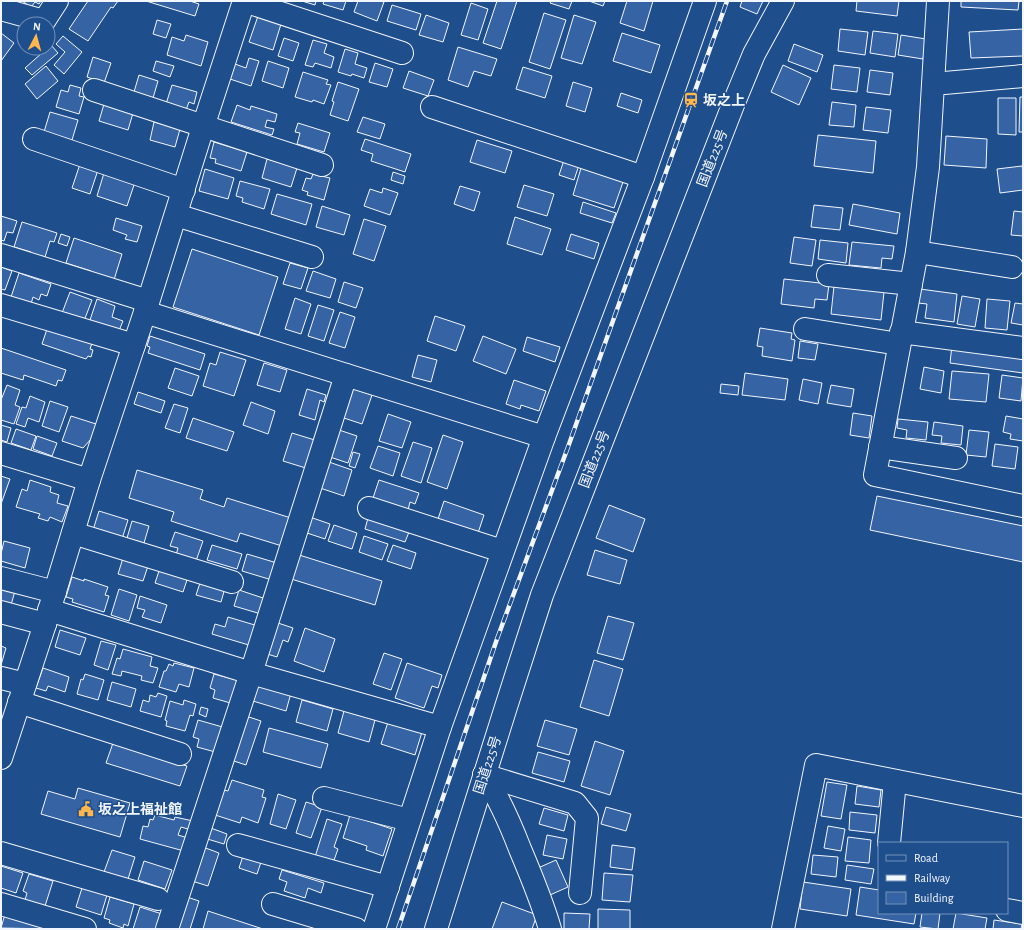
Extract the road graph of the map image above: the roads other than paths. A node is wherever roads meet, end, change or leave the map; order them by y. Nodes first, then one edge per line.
1 (58, 1) edge
2 (244, 1) edge
3 (706, 1) edge
4 (783, 1) edge
5 (938, 1) edge
6 (1, 9) edge
7 (402, 53) dead end
8 (1023, 76) edge
9 (933, 84) junction
10 (94, 90) dead end
11 (432, 106) dead end
12 (203, 127) junction
13 (34, 140) dead end
14 (322, 165) dead end
15 (643, 177) junction
16 (184, 190) junction
17 (176, 215) junction
18 (917, 252) junction
19 (1, 255) edge
20 (312, 257) dead end
21 (1012, 267) dead end
22 (828, 275) dead end
23 (911, 284) junction
24 (1, 305) edge
25 (147, 306) junction
26 (805, 329) dead end
27 (900, 338) junction
28 (134, 346) junction
29 (1023, 348) edge
30 (346, 375) junction
31 (544, 436) junction
32 (880, 447) junction
33 (1, 453) edge
34 (956, 458) dead end
35 (89, 480) junction
36 (1023, 506) edge
37 (369, 508) dead end
38 (73, 533) junction
39 (502, 551) junction
40 (1, 578) edge
41 (232, 582) dead end
42 (49, 609) junction
43 (1, 612) edge
44 (251, 673) junction
45 (1, 678) edge
46 (22, 693) junction
47 (440, 726) junction
48 (4, 736) edge
49 (180, 754) dead end
50 (1, 758) edge
51 (484, 775) junction
52 (895, 781) junction
53 (324, 798) dead end
54 (1023, 806) edge
55 (409, 820) junction
56 (889, 842) edge
57 (238, 845) dead end
58 (1, 853) edge
59 (388, 887) junction
60 (580, 893) dead end
61 (158, 899) dead end
62 (1, 904) edge
63 (273, 904) dead end
64 (1008, 910) edge
65 (1023, 913) edge
66 (85, 929) edge
67 (167, 929) edge
68 (356, 929) edge
69 (374, 929) edge
70 (436, 929) edge
71 (550, 929) edge
72 (783, 929) edge

1 - 6 main road
2 - 7 main road
2 - 12 main road
3 - 15 main road
4 - 51 main road, 国道225号
5 - 9 main road
8 - 9 main road
9 - 18 main road
10 - 12 main road
11 - 15 main road
12 - 14 main road
12 - 16 main road
13 - 16 main road
15 - 31 main road
16 - 17 main road
17 - 20 main road
17 - 25 main road
18 - 21 main road
18 - 23 main road
19 - 25 main road
22 - 23 main road
23 - 27 main road
24 - 28 main road
25 - 28 main road
25 - 30 main road
26 - 27 main road
27 - 29 main road
27 - 32 main road
28 - 35 main road
30 - 31 main road
30 - 44 main road
31 - 39 main road
32 - 34 main road
32 - 36 main road
33 - 35 main road
35 - 38 main road
37 - 39 main road
38 - 41 main road
38 - 42 main road
39 - 47 main road
40 - 42 main road
42 - 43 main road
42 - 44 main road
42 - 46 main road
44 - 47 main road
44 - 67 main road
45 - 46 main road
46 - 48 main road
46 - 49 main road
47 - 55 main road
48 - 50 main road
51 - 60 main road
51 - 70 main road, 国道225号
51 - 71 main road
52 - 54 main road
52 - 56 main road
52 - 72 main road
53 - 55 main road
55 - 59 main road
57 - 59 main road
58 - 61 main road
59 - 69 main road
62 - 66 main road
63 - 68 main road
64 - 65 main road

